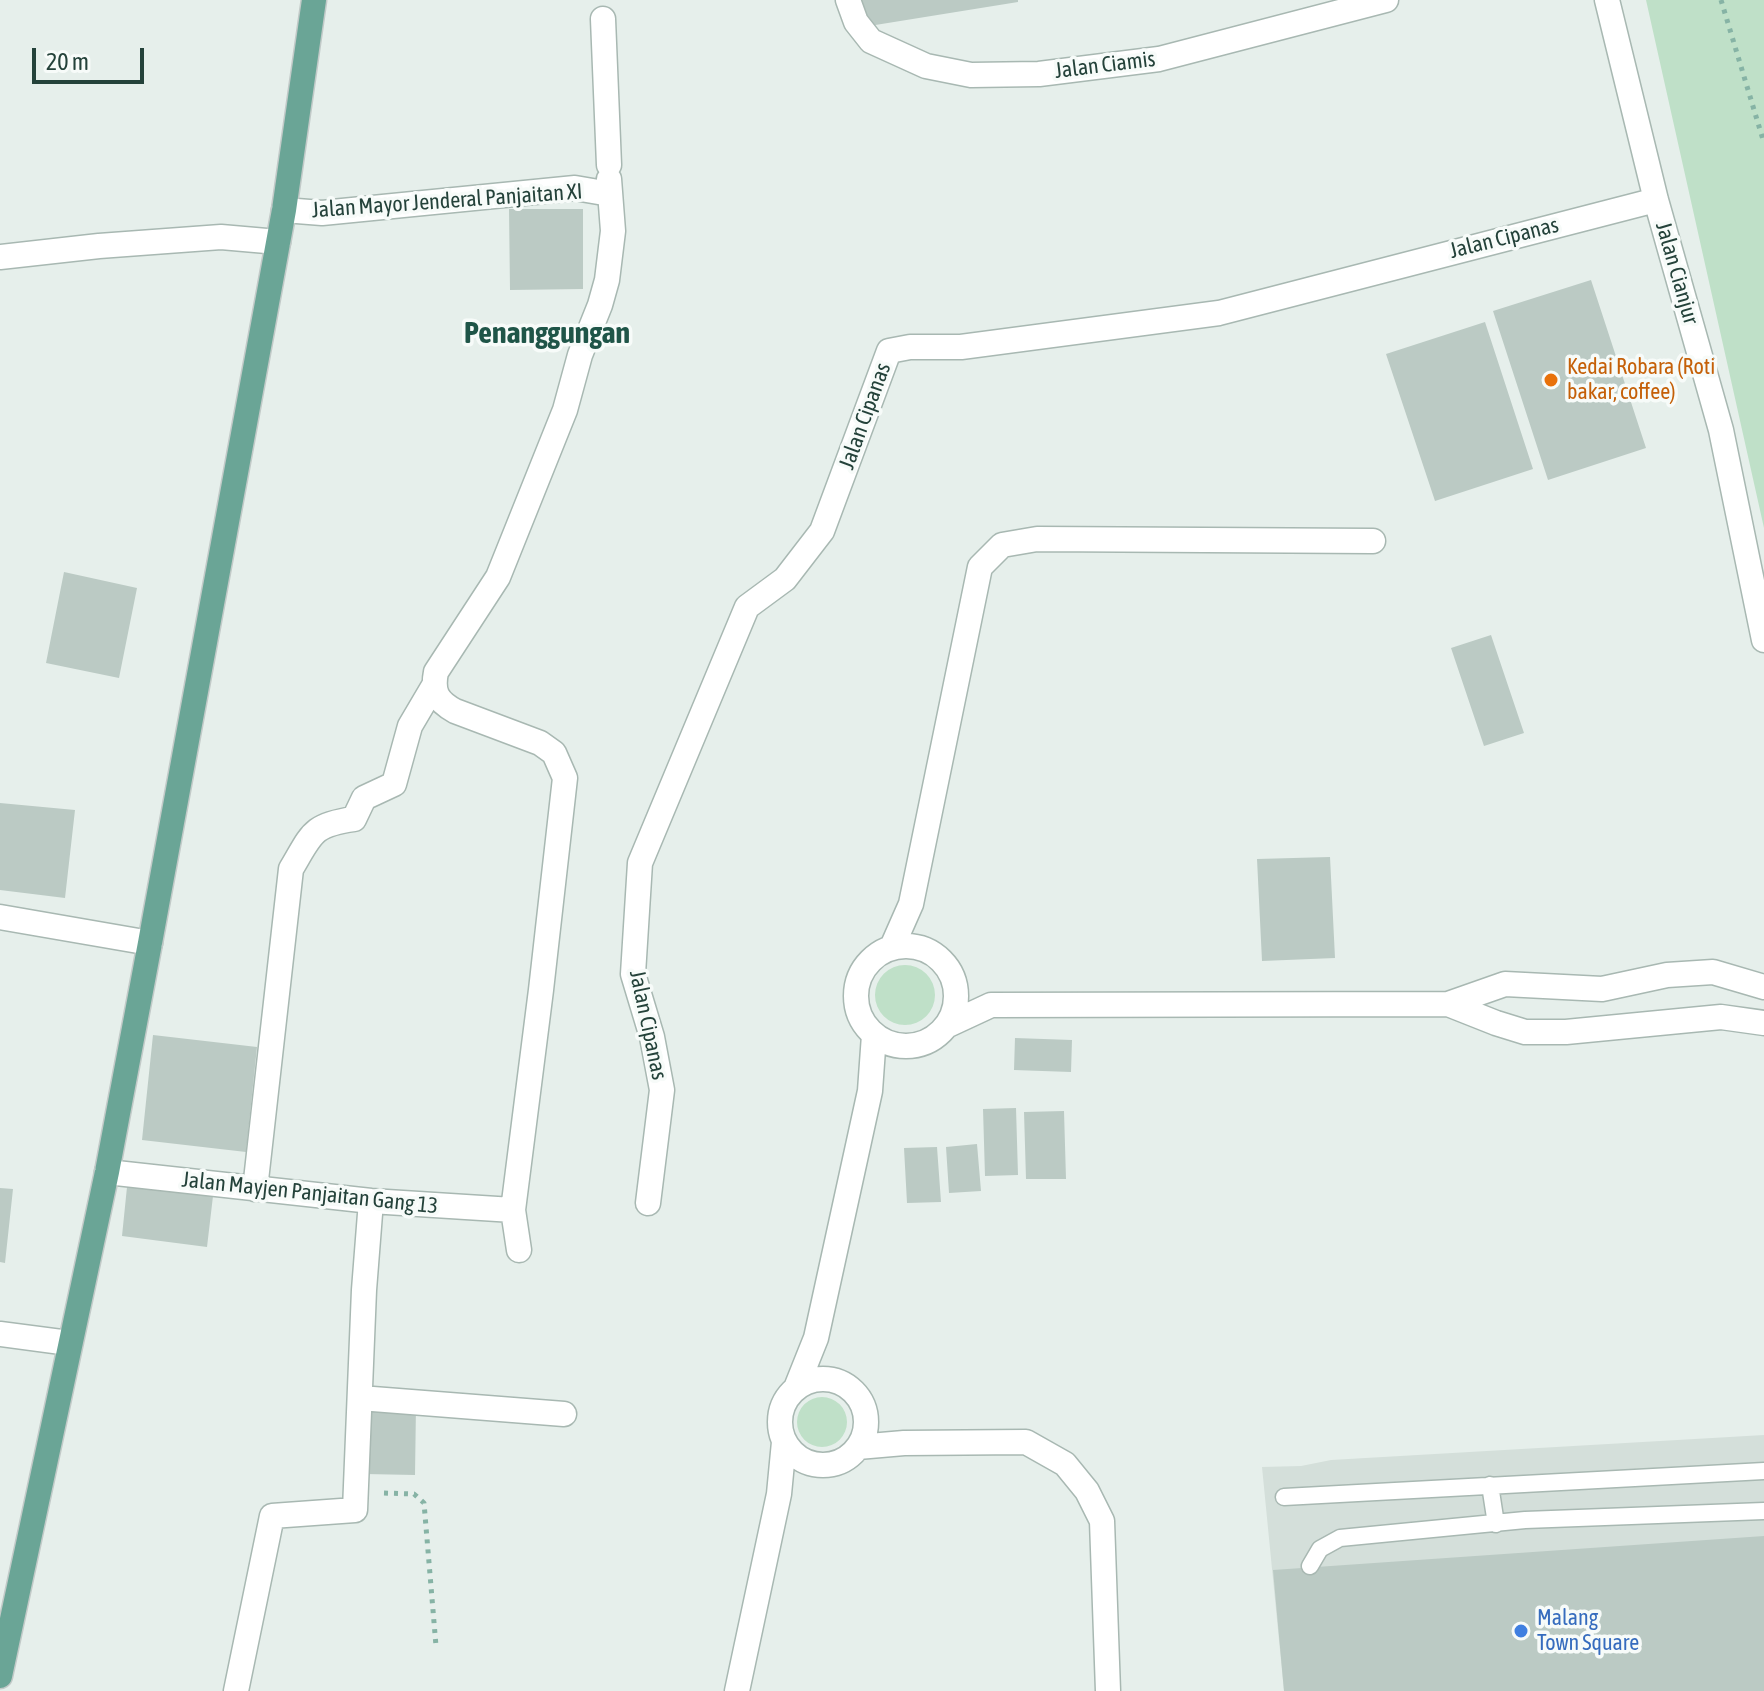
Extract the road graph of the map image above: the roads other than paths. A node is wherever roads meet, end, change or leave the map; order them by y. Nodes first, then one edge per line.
1 (314, 0) edge
2 (848, 0) edge
3 (1386, 0) edge
4 (1607, 0) edge
5 (603, 19) dead end
6 (609, 179) junction
7 (1656, 200) junction
8 (284, 210) junction
9 (278, 242) junction
10 (0, 257) edge
11 (1373, 541) dead end
12 (1764, 640) edge
13 (433, 687) junction
14 (911, 904) junction
15 (0, 917) edge
16 (150, 943) junction
17 (892, 947) junction
18 (923, 948) junction
19 (955, 982) junction
20 (1764, 987) edge
21 (1602, 989) junction
22 (1448, 1004) junction
23 (991, 1005) junction
24 (1764, 1023) edge
25 (948, 1025) junction
26 (1601, 1027) junction
27 (874, 1035) junction
28 (903, 1046) junction
29 (870, 1091) junction
30 (107, 1172) junction
31 (255, 1189) junction
32 (371, 1201) junction
33 (648, 1203) dead end
34 (513, 1210) junction
35 (519, 1250) dead end
36 (0, 1334) edge
37 (816, 1338) junction
38 (69, 1343) junction
39 (847, 1387) junction
40 (796, 1388) junction
41 (360, 1398) junction
42 (863, 1408) junction
43 (564, 1414) dead end
44 (784, 1442) junction
45 (904, 1443) junction
46 (858, 1447) junction
47 (820, 1465) junction
48 (1764, 1471) edge
49 (1490, 1485) junction
50 (779, 1494) junction
51 (1284, 1497) dead end
52 (1764, 1511) edge
53 (1496, 1524) junction
54 (1310, 1566) dead end
55 (0, 1676) edge
56 (236, 1691) edge
57 (737, 1691) edge
58 (1108, 1691) edge

1 - 8 main road
2 - 3 street, Jalan Ciamis
4 - 7 street, Jalan Cianjur
5 - 6 street
6 - 8 street, Jalan Mayor Jenderal Panjaitan XI
6 - 13 street
7 - 12 street, Jalan Cianjur
7 - 33 street, Jalan Cipanas
8 - 9 main road
9 - 10 street
9 - 16 main road
11 - 14 street
13 - 31 street
13 - 34 street
14 - 17 street
14 - 18 street
15 - 16 street
16 - 30 main road
17 - 18 street
17 - 27 street
18 - 19 street
19 - 23 street
19 - 25 street
20 - 21 street
21 - 22 street
21 - 26 street
22 - 23 street
22 - 26 street
23 - 25 street
24 - 26 street
25 - 28 street
27 - 28 street
27 - 29 street
28 - 29 street
29 - 37 street
30 - 31 street, Jalan Mayjen Panjaitan Gang 13
30 - 38 main road
31 - 32 street, Jalan Mayjen Panjaitan Gang 13
32 - 34 street, Jalan Mayjen Panjaitan Gang 13
32 - 41 street
34 - 35 street
36 - 38 street
37 - 39 street
37 - 40 street
38 - 55 main road
39 - 40 street
39 - 42 street
40 - 44 street
41 - 43 street
41 - 56 street
42 - 45 street
42 - 46 street
44 - 47 street
44 - 50 street
45 - 46 street
45 - 58 street
46 - 47 street
47 - 50 street
48 - 49 lane
49 - 51 lane
49 - 53 lane
50 - 57 street
52 - 53 lane
53 - 54 lane

